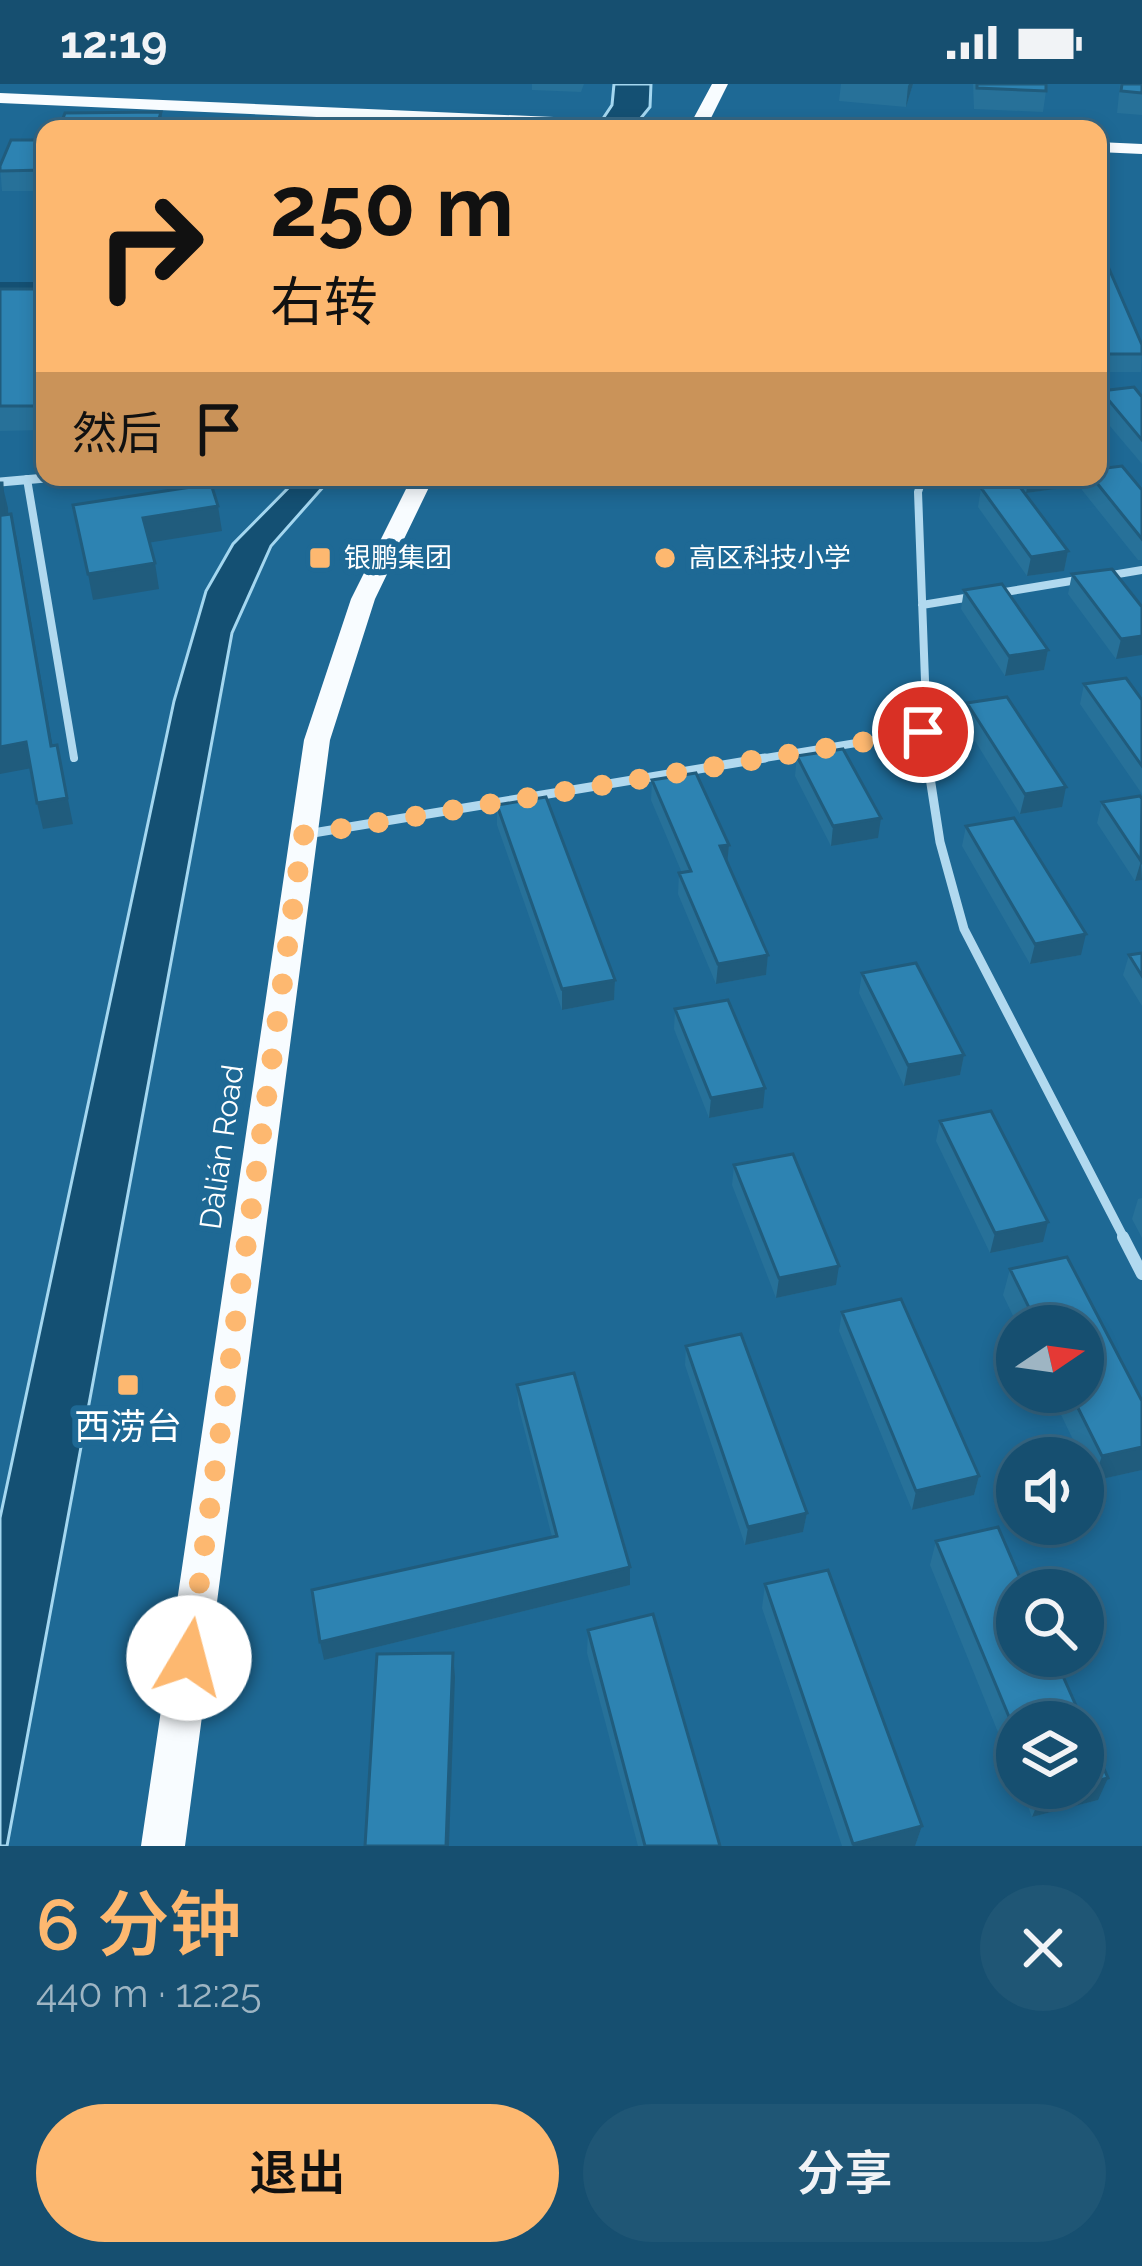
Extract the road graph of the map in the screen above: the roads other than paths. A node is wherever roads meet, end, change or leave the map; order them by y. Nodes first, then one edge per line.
1 (719, 84) edge
2 (0, 98) edge
3 (503, 120) edge
4 (701, 120) edge
5 (1107, 147) edge
6 (1142, 149) edge
7 (36, 478) edge
8 (26, 479) junction
9 (0, 482) edge
10 (419, 486) edge
11 (920, 486) edge
12 (1142, 570) edge
13 (922, 605) junction
14 (923, 732) junction
15 (74, 758) dead end
16 (303, 835) junction
17 (1142, 1274) edge
18 (163, 1846) edge

1 - 4 main road
2 - 3 main road
5 - 6 main road
7 - 8 street
8 - 9 street
8 - 15 lane
10 - 16 main road, Dàlián Road
11 - 13 lane
12 - 13 lane
13 - 14 lane
14 - 16 lane
14 - 17 lane
16 - 18 main road, Dàlián Road

